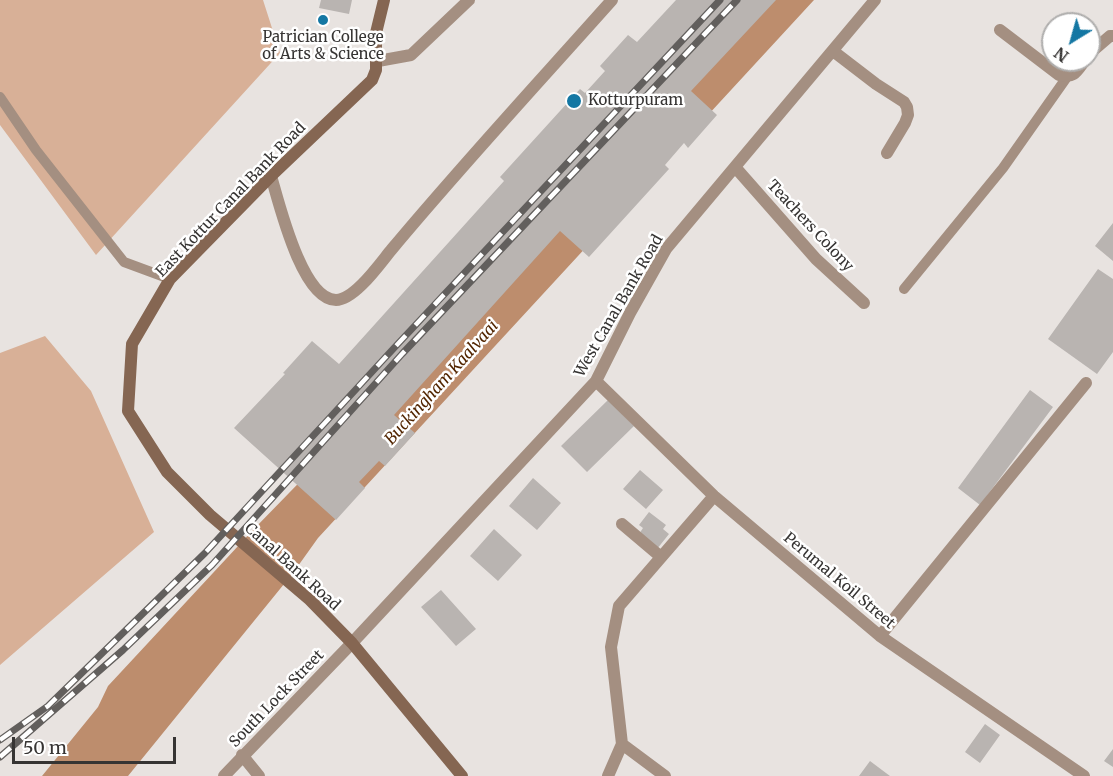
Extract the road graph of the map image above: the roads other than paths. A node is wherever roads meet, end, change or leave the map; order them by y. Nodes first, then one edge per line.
1 (384, 0) edge
2 (470, 0) edge
3 (612, 0) edge
4 (875, 0) edge
5 (1000, 30) dead end
6 (833, 51) junction
7 (378, 61) junction
8 (1076, 72) edge
9 (1067, 77) junction
10 (0, 97) edge
11 (887, 153) dead end
12 (735, 167) junction
13 (271, 176) junction
14 (170, 279) junction
15 (904, 290) dead end
16 (864, 303) dead end
17 (596, 381) junction
18 (1086, 383) dead end
19 (714, 496) junction
20 (210, 514) joint
21 (622, 524) dead end
22 (661, 557) junction
23 (880, 636) junction
24 (352, 643) junction
25 (622, 744) junction
26 (242, 755) junction
27 (224, 776) edge
28 (259, 776) edge
29 (462, 776) edge
30 (608, 776) edge
31 (664, 776) edge
32 (1084, 776) edge

1 - 7 street, East Kottur Canal Bank Road
2 - 7 street
3 - 13 street
4 - 6 street, West Canal Bank Road
5 - 9 street
6 - 11 street
6 - 12 street, West Canal Bank Road
7 - 13 street, East Kottur Canal Bank Road
8 - 9 street
9 - 15 lane
10 - 14 lane
12 - 16 street, Teachers Colony
12 - 17 street, West Canal Bank Road
13 - 14 street, East Kottur Canal Bank Road
14 - 20 street, East Kottur Canal Bank Road
17 - 19 street, Perumal Koil Street
17 - 24 street, West Canal Bank Road
18 - 23 street
19 - 22 street
19 - 23 street, Perumal Koil Street
20 - 24 street, Canal Bank Road
21 - 22 street
22 - 25 street
23 - 32 street, Perumal Koil Street
24 - 26 street, South Lock Street
24 - 29 street, Canal Bank Road
25 - 30 street
25 - 31 street
26 - 27 street, South Lock Street
26 - 28 street

